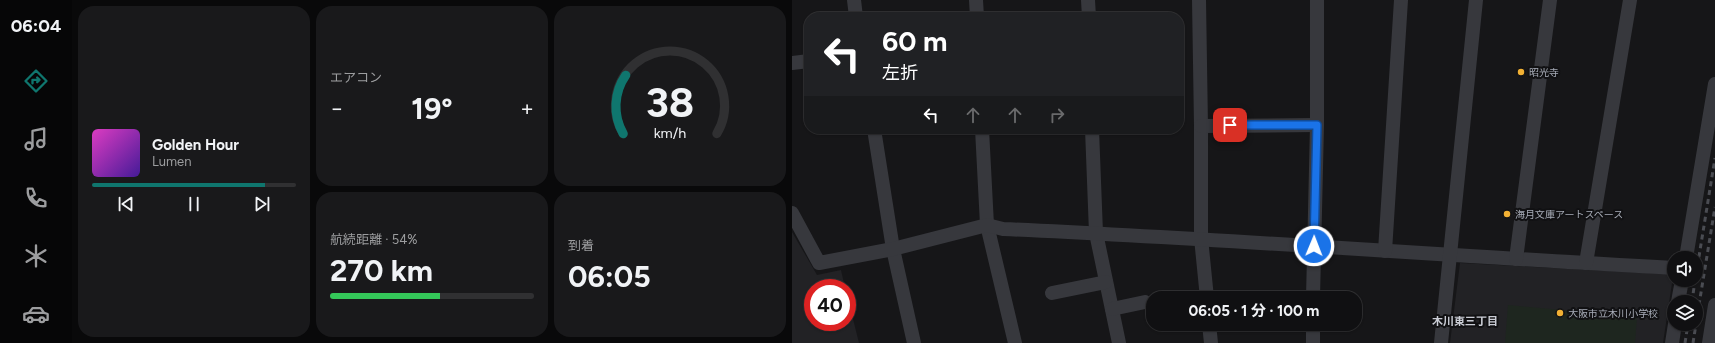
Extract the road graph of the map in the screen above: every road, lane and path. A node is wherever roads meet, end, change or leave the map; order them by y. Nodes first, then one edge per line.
1 (854, 0) edge
2 (976, 0) edge
3 (1088, 0) edge
4 (1199, 0) edge
5 (1317, 0) edge
6 (1401, 0) edge
7 (1476, 0) edge
8 (1550, 0) edge
9 (1630, 0) edge
10 (855, 12) edge
11 (977, 12) edge
12 (1089, 12) edge
13 (804, 62) edge
14 (792, 63) edge
15 (1715, 84) edge
16 (1317, 125) junction
17 (1201, 126) junction
18 (875, 134) edge
19 (982, 134) edge
20 (1092, 134) edge
21 (792, 213) edge
22 (987, 225) junction
23 (1096, 233) junction
24 (1201, 238) junction
25 (1314, 246) junction
26 (893, 249) junction
27 (1385, 251) junction
28 (1687, 251) edge
29 (1450, 254) junction
30 (1516, 259) junction
31 (1586, 263) junction
32 (1667, 268) edge
33 (1106, 282) junction
34 (1206, 291) edge
35 (1313, 291) edge
36 (1052, 293) dead end
37 (1145, 302) dead end
38 (1715, 305) edge
39 (1112, 309) junction
40 (1210, 331) edge
41 (1313, 331) edge
42 (1674, 331) edge
43 (914, 343) edge
44 (1015, 343) edge
45 (1119, 343) edge
46 (1211, 343) edge
47 (1313, 343) edge
48 (1441, 343) edge
49 (1672, 343) edge
50 (1709, 343) edge

1 - 10 street
2 - 11 street
3 - 12 street
4 - 17 street
5 - 16 street
6 - 27 street
7 - 29 street
8 - 30 street
9 - 31 street
13 - 14 street
15 - 28 street
16 - 17 street
16 - 25 street
17 - 24 street
18 - 26 street
19 - 22 street
20 - 23 street
21 - 26 street
22 - 23 street
22 - 26 street
22 - 44 street
23 - 24 street
23 - 33 street
24 - 25 street
24 - 34 street
25 - 27 street
25 - 35 street
26 - 43 street
27 - 29 street
29 - 30 street
29 - 48 street
30 - 31 street
31 - 32 street
33 - 36 street
33 - 39 street
37 - 39 street
38 - 50 street
39 - 45 street
40 - 46 street
41 - 47 street
42 - 49 street

